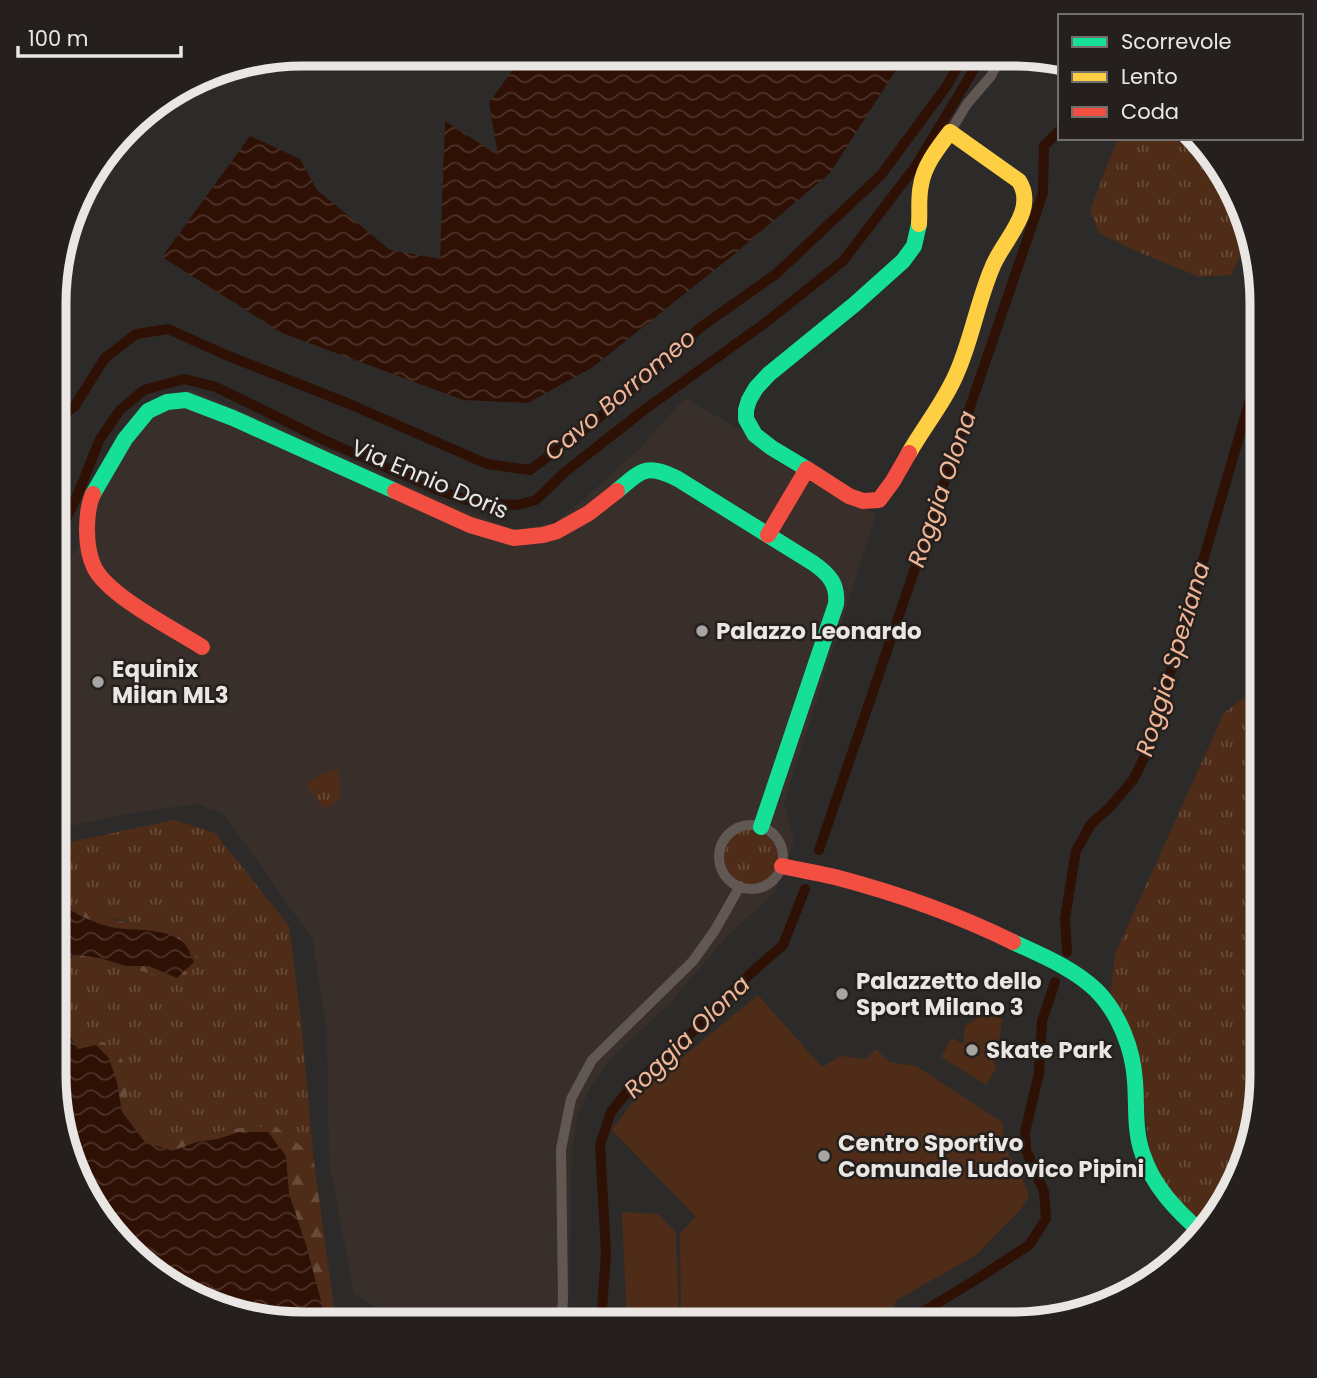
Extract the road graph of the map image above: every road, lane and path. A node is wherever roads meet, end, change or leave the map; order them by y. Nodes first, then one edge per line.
1 (996, 66) edge
2 (950, 132) junction
3 (807, 469) junction
4 (768, 535) junction
5 (202, 647) dead end
6 (761, 827) junction
7 (782, 866) junction
8 (740, 887) junction
9 (1195, 1227) edge
10 (562, 1311) edge

1 - 2 street
2 - 3 street
2 - 3 street
3 - 4 street
4 - 5 street, Via Ennio Doris
4 - 6 street, Via Ennio Doris
6 - 7 street
6 - 8 street
7 - 8 street
7 - 9 street
8 - 10 street

